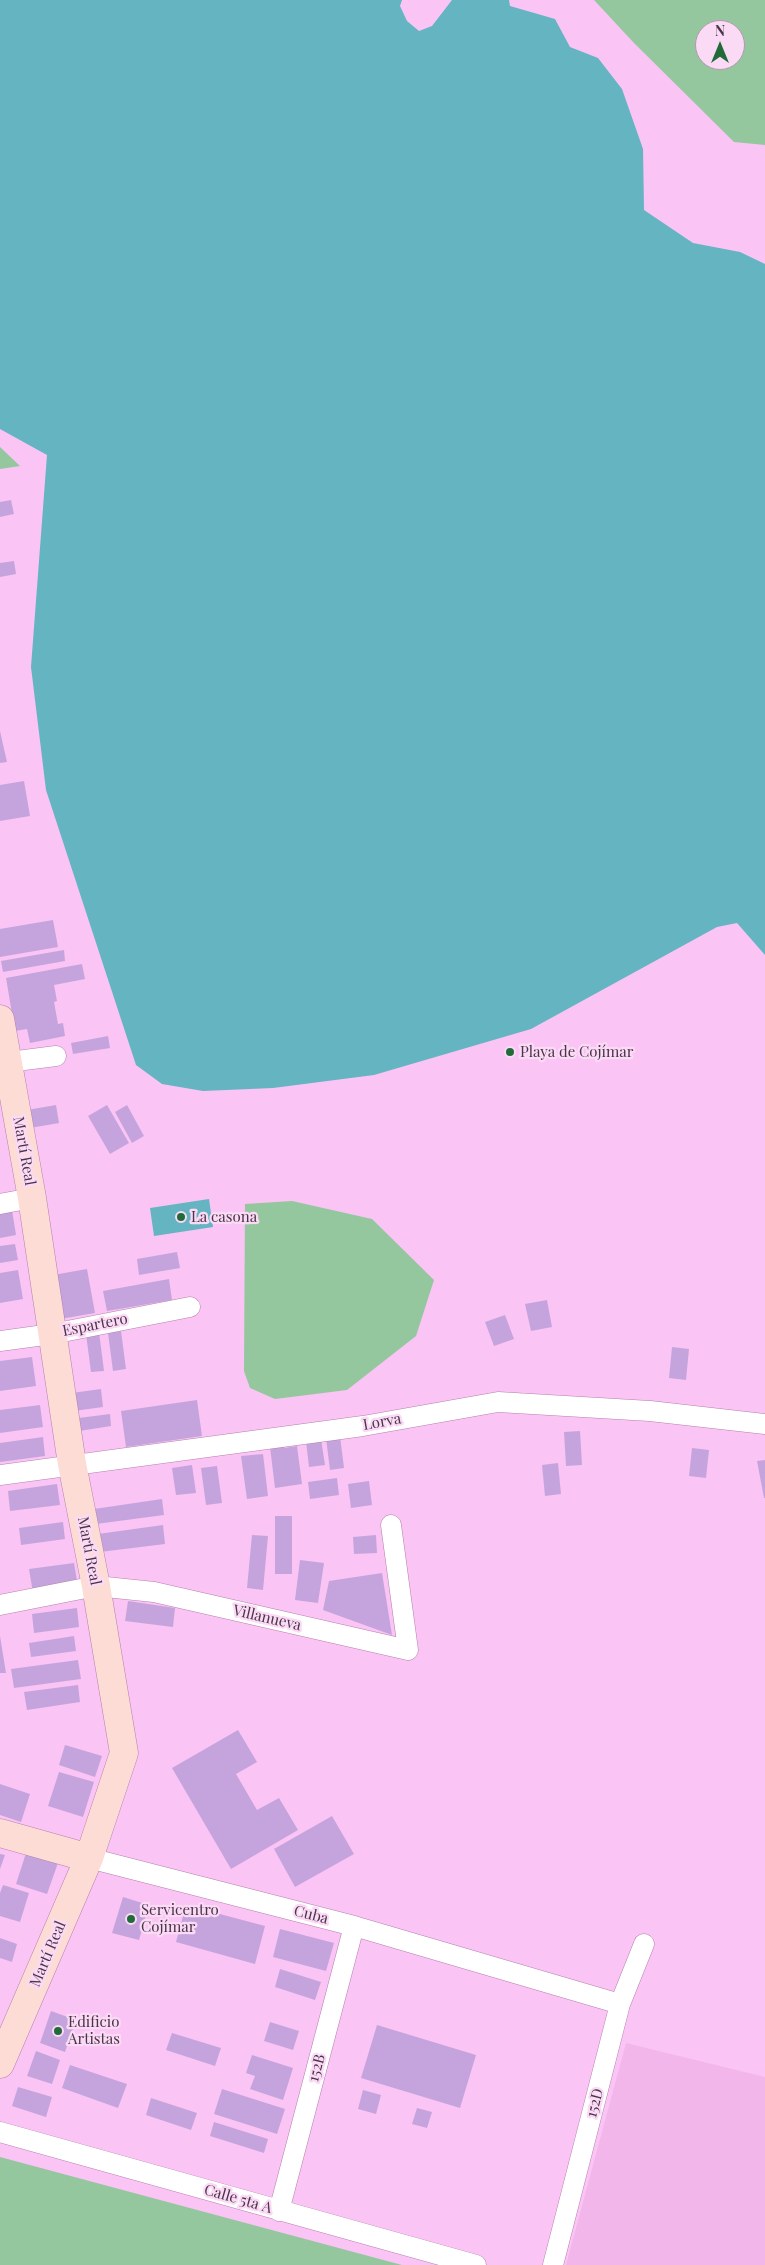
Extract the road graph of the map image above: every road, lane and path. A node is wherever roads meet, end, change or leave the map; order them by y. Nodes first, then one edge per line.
1 (0, 1018) edge
2 (56, 1056) dead end
3 (4, 1062) edge
4 (32, 1198) junction
5 (0, 1204) edge
6 (190, 1307) dead end
7 (52, 1334) junction
8 (0, 1341) edge
9 (765, 1424) edge
10 (72, 1464) junction
11 (0, 1475) edge
12 (390, 1525) dead end
13 (96, 1586) junction
14 (0, 1605) edge
15 (0, 1833) edge
16 (89, 1858) junction
17 (354, 1926) junction
18 (644, 1944) dead end
19 (620, 2004) junction
20 (0, 2064) edge
21 (0, 2132) edge
22 (279, 2211) junction
23 (476, 2265) edge
24 (553, 2265) edge

1 - 3 main road, Martí Real
2 - 3 street
3 - 4 main road, Martí Real
4 - 5 street
4 - 7 main road, Martí Real
6 - 7 street, Espartero
7 - 8 street, Espartero
7 - 10 main road, Martí Real
9 - 10 street, Lorva
10 - 11 street, Lorva
10 - 13 main road, Martí Real
12 - 13 street, Villanueva
13 - 14 street, Villanueva
13 - 16 main road, Martí Real
15 - 16 main road, Cuba
16 - 17 street, Cuba
16 - 20 main road, Martí Real
17 - 19 street, Cuba
17 - 22 street, 152B
18 - 19 street, 152D
19 - 24 street, 152D
21 - 22 street, Calle 5ta A
22 - 23 street, Calle 5ta A

